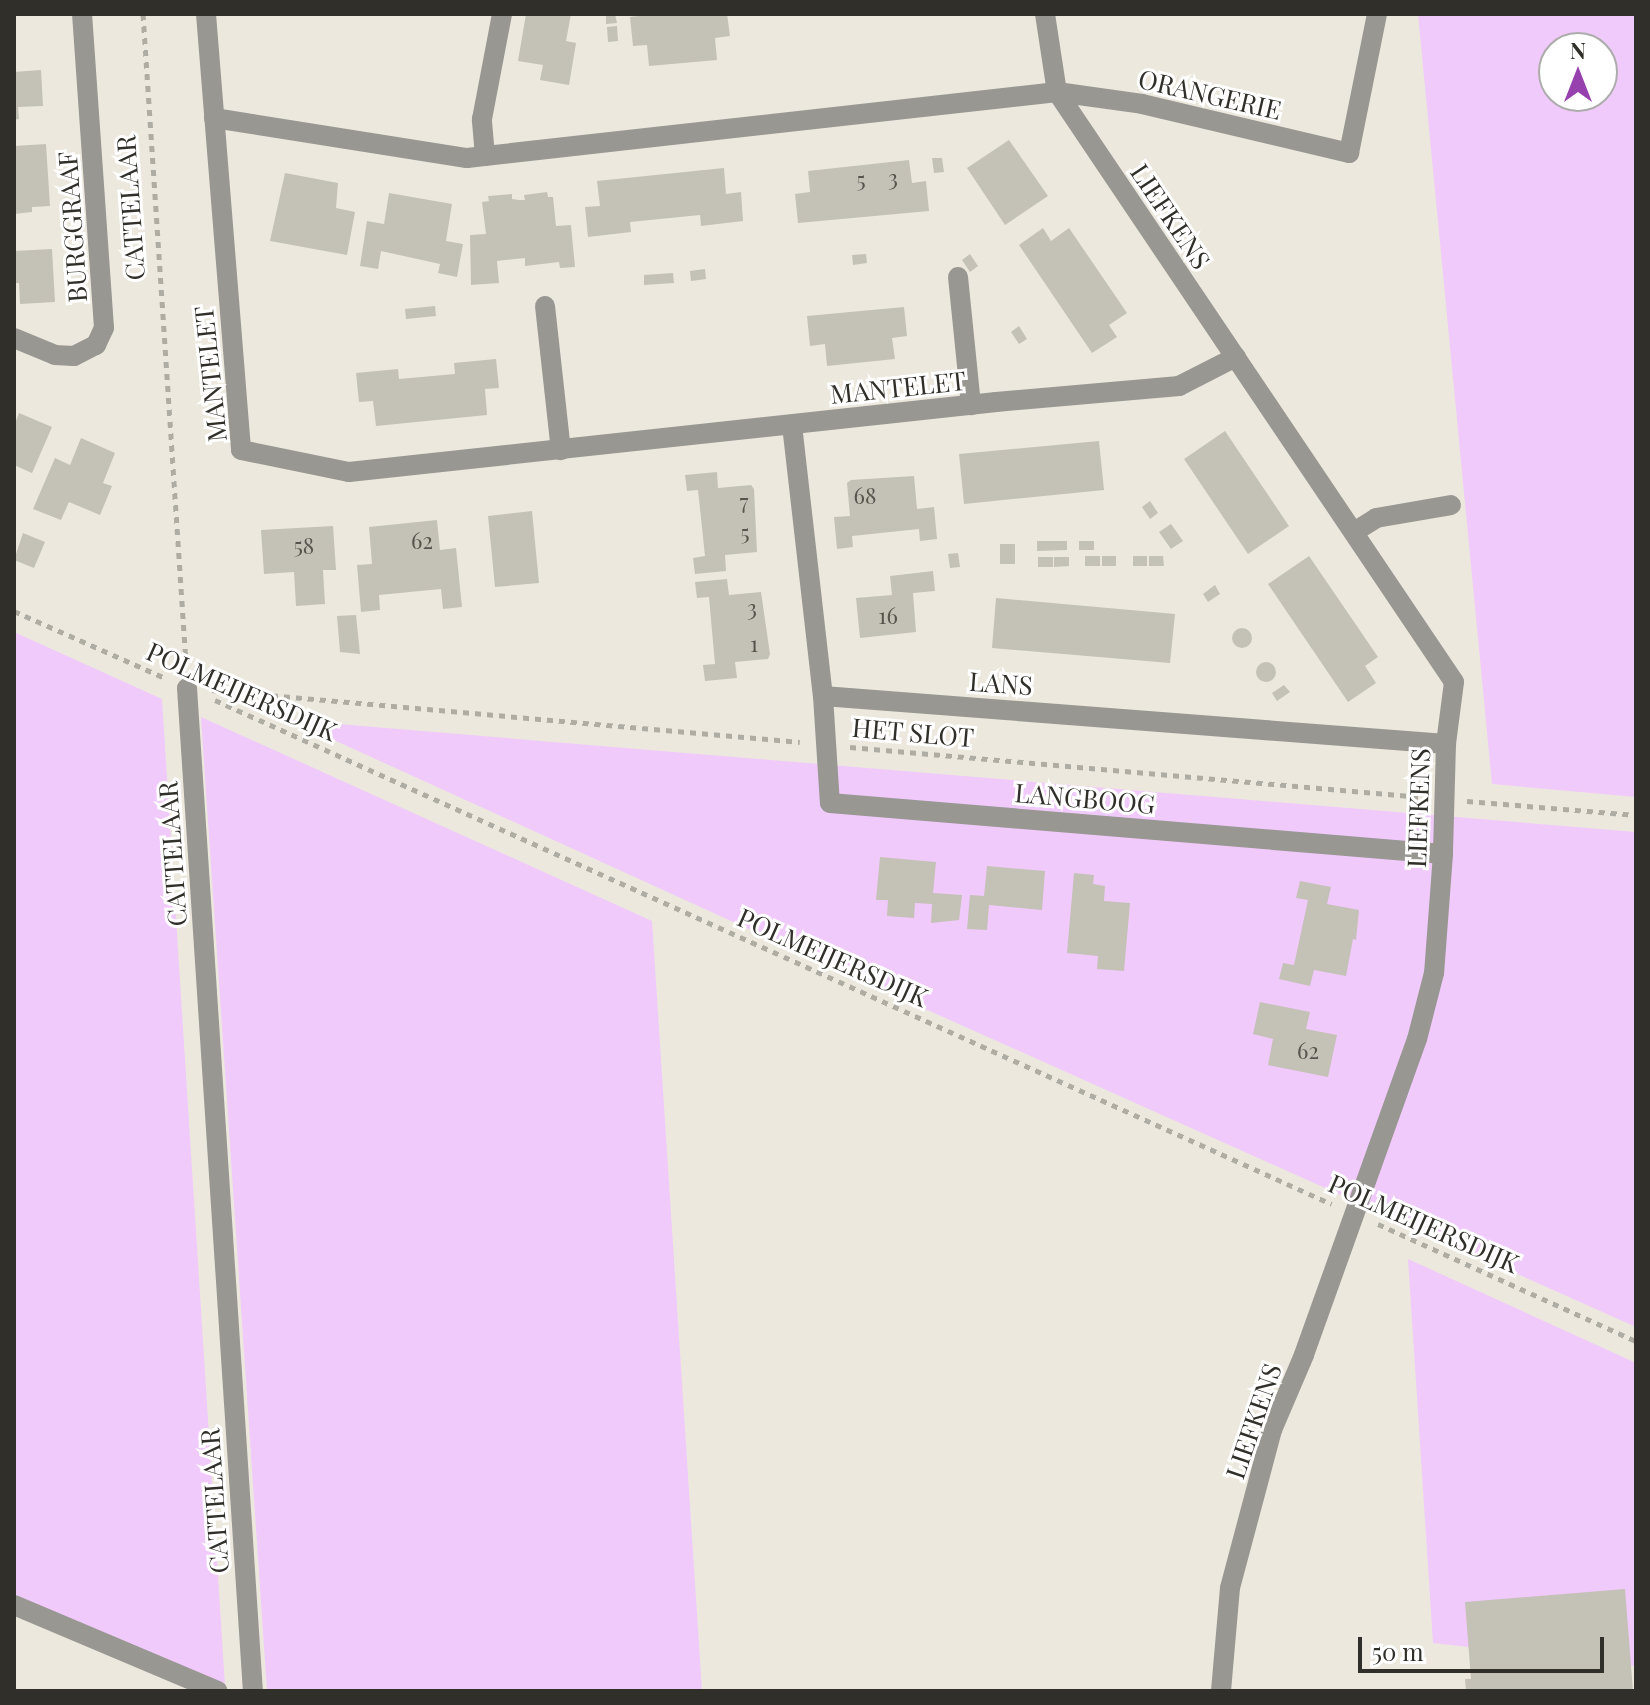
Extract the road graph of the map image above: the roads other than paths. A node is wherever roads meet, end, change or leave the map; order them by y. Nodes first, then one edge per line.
1 (82, 14) edge
2 (206, 14) edge
3 (502, 14) edge
4 (1045, 14) edge
5 (1377, 14) edge
6 (1057, 92) junction
7 (214, 118) junction
8 (485, 156) junction
9 (958, 277) dead end
10 (545, 306) dead end
11 (14, 338) edge
12 (1236, 357) junction
13 (971, 405) junction
14 (792, 425) junction
15 (561, 450) junction
16 (1451, 505) dead end
17 (1354, 532) junction
18 (187, 688) road end
19 (823, 696) junction
20 (1446, 744) junction
21 (1443, 854) junction
22 (14, 1605) edge
23 (218, 1691) edge
24 (253, 1691) edge
25 (1221, 1691) edge

1 - 11 street, BURGGRAAF
2 - 7 street, MANTELET
3 - 8 street
4 - 6 street, LIEFKENS
5 - 6 street, ORANGERIE
6 - 8 street
6 - 12 street, LIEFKENS
7 - 8 street
7 - 15 street, MANTELET
9 - 13 street
10 - 15 street
12 - 13 street, MANTELET
12 - 17 street, LIEFKENS
13 - 14 street, MANTELET
14 - 15 street, MANTELET
14 - 19 street
16 - 17 street
17 - 20 street, LIEFKENS
18 - 24 street, CATTELAAR
19 - 20 street, LANS
19 - 21 street, LANGBOOG
20 - 21 street, LIEFKENS
21 - 25 street, LIEFKENS
22 - 23 street

